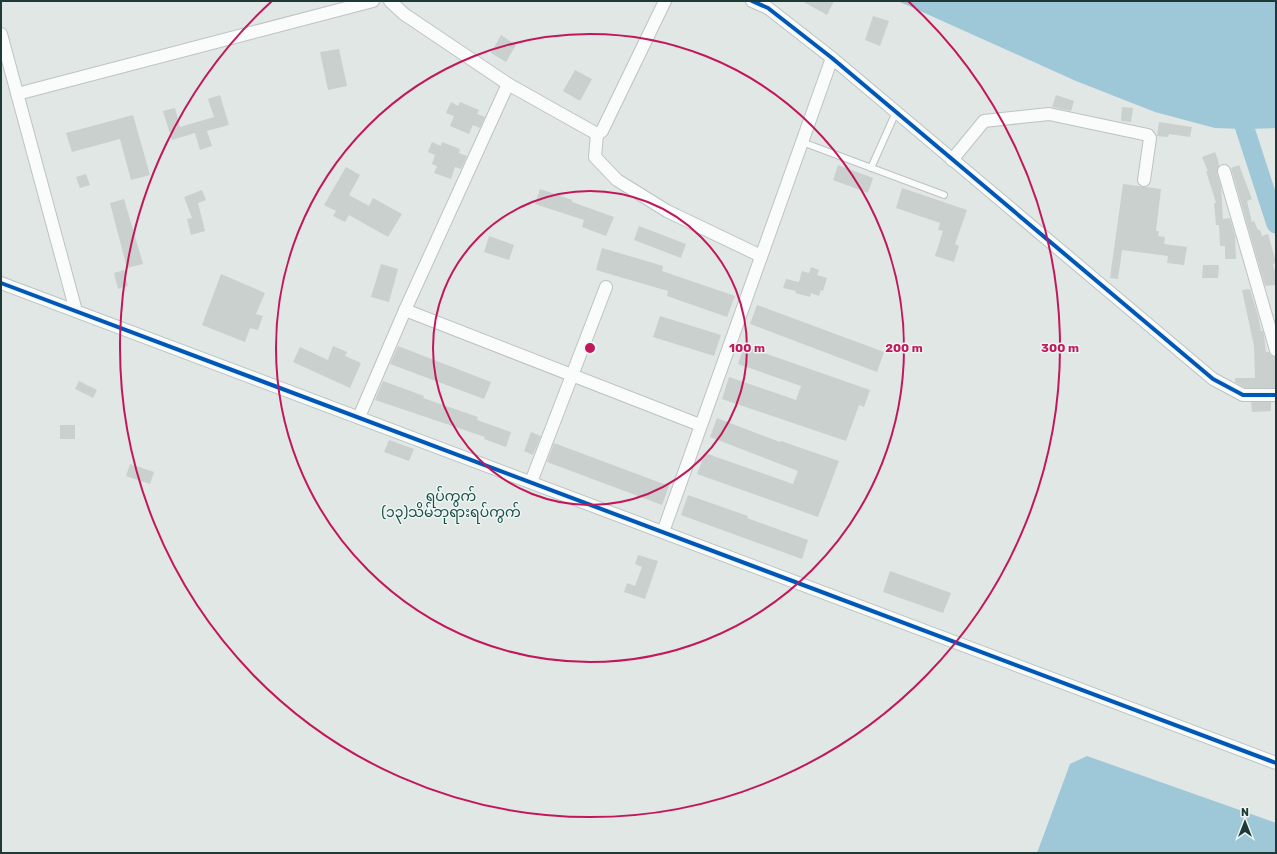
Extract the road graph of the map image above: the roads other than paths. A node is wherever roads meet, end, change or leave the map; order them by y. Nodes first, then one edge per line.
1 (373, 1) edge
2 (390, 1) edge
3 (664, 1) edge
4 (752, 1) edge
5 (1, 34) edge
6 (832, 58) junction
7 (508, 84) junction
8 (17, 94) junction
9 (896, 112) junction
10 (597, 134) junction
11 (802, 142) junction
12 (952, 160) junction
13 (871, 168) junction
14 (1224, 171) dead end
15 (1144, 180) dead end
16 (944, 194) dead end
17 (762, 256) junction
18 (1, 283) edge
19 (606, 287) dead end
20 (405, 310) junction
21 (76, 311) junction
22 (1276, 350) edge
23 (572, 375) junction
24 (1276, 395) edge
25 (359, 417) junction
26 (700, 425) junction
27 (531, 482) junction
28 (663, 532) junction
29 (1276, 763) edge

1 - 8 street
2 - 7 street
3 - 10 street
4 - 6 street
5 - 8 street
6 - 9 street
6 - 11 street
7 - 10 street
7 - 20 street
8 - 21 street
9 - 12 street
9 - 13 lane
10 - 17 street
11 - 13 lane
11 - 17 street
12 - 15 street
12 - 24 street
13 - 16 lane
14 - 22 street
17 - 26 street
18 - 21 street
19 - 23 street
20 - 23 street
20 - 25 street
21 - 25 street
23 - 26 street
23 - 27 street
25 - 27 street
26 - 28 street
27 - 28 street
28 - 29 street

